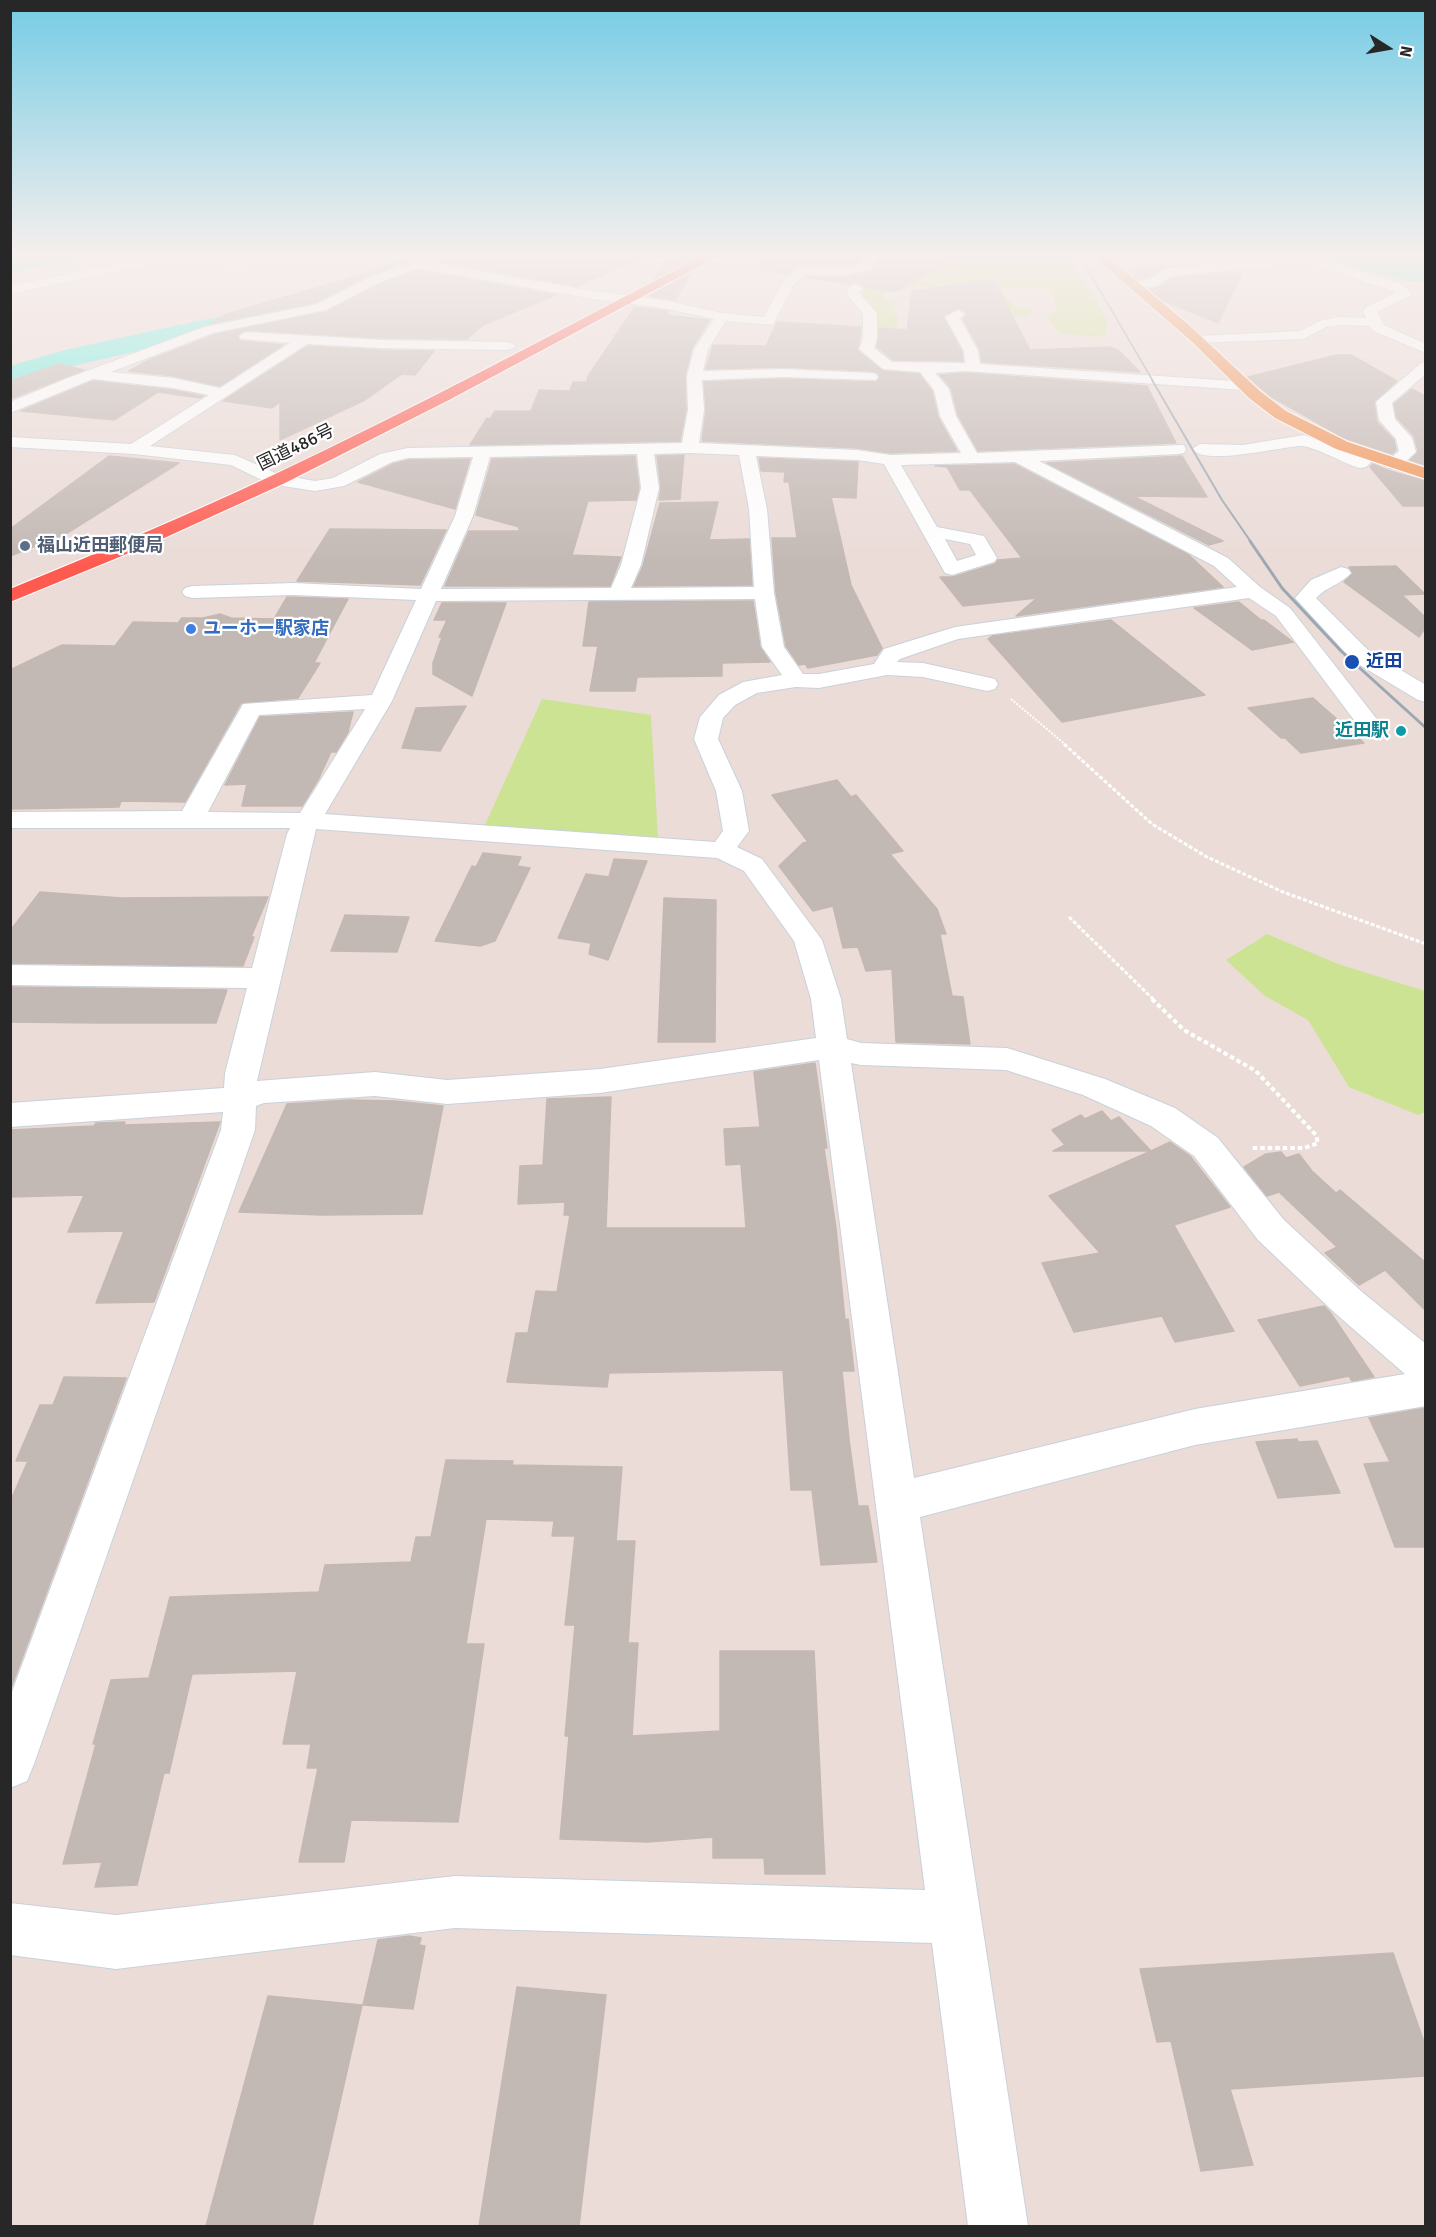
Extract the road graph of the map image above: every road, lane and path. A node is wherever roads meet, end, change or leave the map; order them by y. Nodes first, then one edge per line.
1 (135, 357) edge
2 (277, 357) edge
3 (485, 357) edge
4 (518, 357) edge
5 (698, 357) edge
6 (877, 357) edge
7 (972, 357) edge
8 (1216, 357) edge
9 (1425, 366) edge
10 (932, 368) junction
11 (973, 368) junction
12 (90, 374) junction
13 (694, 376) junction
14 (445, 377) dead end
15 (871, 377) dead end
16 (1244, 385) junction
17 (223, 393) junction
18 (10, 408) edge
19 (10, 442) edge
20 (645, 448) junction
21 (690, 448) junction
22 (134, 449) junction
23 (1178, 449) dead end
24 (1200, 449) dead end
25 (483, 450) junction
26 (746, 450) junction
27 (1018, 457) junction
28 (1369, 457) junction
29 (972, 458) junction
30 (890, 460) junction
31 (277, 461) dead end
32 (1393, 464) junction
33 (257, 471) junction
34 (1425, 474) edge
35 (236, 480) dead end
36 (276, 480) junction
37 (930, 531) dead end
38 (1341, 573) dead end
39 (1254, 591) junction
40 (192, 592) dead end
41 (619, 592) junction
42 (764, 593) junction
43 (430, 595) junction
44 (10, 596) edge
45 (1307, 646) junction
46 (1361, 656) junction
47 (887, 668) junction
48 (796, 680) junction
49 (987, 684) joint
50 (1425, 695) edge
51 (381, 701) junction
52 (1371, 727) dead end
53 (192, 819) junction
54 (10, 820) edge
55 (307, 821) junction
56 (722, 850) junction
57 (1069, 916) dead end
58 (1425, 944) edge
59 (10, 975) edge
60 (264, 978) junction
61 (833, 1047) junction
62 (239, 1099) junction
63 (10, 1115) edge
64 (1219, 1164) junction
65 (1425, 1368) edge
66 (1425, 1388) edge
67 (896, 1503) junction
68 (10, 1764) edge
69 (954, 1917) junction
70 (10, 1929) edge
71 (998, 2226) edge

1 - 12 street
2 - 17 street
3 - 14 highway
4 - 36 highway, 国道486号
5 - 13 street
6 - 10 street
7 - 11 street
8 - 16 main road
9 - 32 street
10 - 11 street
10 - 29 street
11 - 16 street
12 - 17 street
12 - 18 street
13 - 15 street
13 - 21 street
16 - 28 main road
17 - 22 street
19 - 22 street
20 - 21 street
20 - 25 street
20 - 41 street
21 - 26 street
22 - 33 street
23 - 27 street
24 - 28 street
25 - 36 street
25 - 43 street
26 - 30 street
26 - 42 street
27 - 29 street
27 - 39 street
28 - 32 main road
29 - 30 street
30 - 37 street
31 - 33 highway, 国道486号
32 - 34 main road
33 - 35 highway, 国道486号
33 - 36 street
36 - 44 highway, 国道486号
38 - 46 street
39 - 45 street
39 - 47 street
40 - 43 street
41 - 42 street
41 - 43 street
42 - 48 street
43 - 51 street
45 - 46 street
45 - 52 street
46 - 50 street
47 - 48 street
47 - 49 street
48 - 56 street
49 - 58 path
51 - 53 street
51 - 55 street
53 - 54 street
53 - 55 street
55 - 56 street
55 - 60 street
56 - 61 street
57 - 64 path
59 - 60 street
60 - 62 street
61 - 62 street
61 - 64 street
61 - 67 street
62 - 63 street
62 - 68 street
64 - 65 street
66 - 67 street
67 - 69 street
69 - 70 street
69 - 71 street

